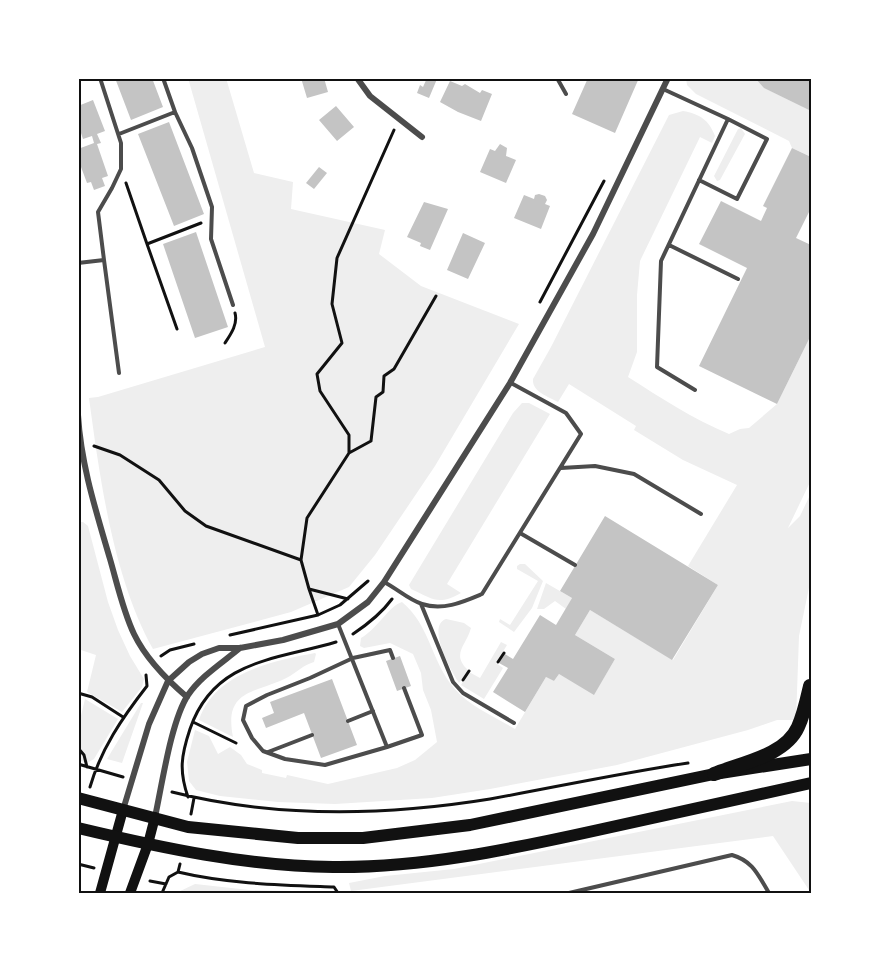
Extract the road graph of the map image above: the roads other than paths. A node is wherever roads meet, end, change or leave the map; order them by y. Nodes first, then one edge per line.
1 (100, 78) edge
2 (162, 78) edge
3 (357, 78) edge
4 (557, 78) edge
5 (668, 78) edge
6 (663, 89) junction
7 (566, 94) dead end
8 (175, 112) junction
9 (728, 119) junction
10 (119, 134) junction
11 (422, 137) dead end
12 (699, 180) junction
13 (669, 245) junction
14 (104, 260) junction
15 (78, 263) edge
16 (738, 279) dead end
17 (233, 305) road end
18 (119, 373) dead end
19 (510, 383) junction
20 (695, 390) dead end
21 (78, 415) edge
22 (79, 441) edge
23 (561, 468) junction
24 (701, 513) dead end
25 (520, 533) junction
26 (575, 565) dead end
27 (384, 582) junction
28 (421, 604) junction
29 (338, 624) junction
30 (240, 648) junction
31 (353, 658) junction
32 (393, 658) dead end
33 (811, 672) edge
34 (168, 681) junction
35 (404, 688) dead end
36 (811, 688) edge
37 (187, 697) junction
38 (373, 711) junction
39 (348, 721) dead end
40 (514, 723) dead end
41 (312, 735) dead end
42 (387, 747) junction
43 (268, 753) junction
44 (811, 759) edge
45 (714, 774) junction
46 (811, 783) edge
47 (82, 800) edge
48 (123, 810) junction
49 (154, 817) junction
50 (78, 828) edge
51 (117, 837) junction
52 (148, 844) junction
53 (100, 893) edge
54 (130, 893) edge
55 (569, 893) edge
56 (769, 893) edge

1 - 10 lane
2 - 8 lane
3 - 11 street
4 - 7 lane
5 - 6 street
6 - 9 lane
6 - 19 street
8 - 10 lane
8 - 17 lane
9 - 12 lane
9 - 12 lane
10 - 14 lane
12 - 13 lane
13 - 16 lane
13 - 20 lane
14 - 15 lane
14 - 18 lane
19 - 23 lane
19 - 27 street
21 - 22 street
22 - 34 street
23 - 24 lane
23 - 25 lane
25 - 26 lane
25 - 28 lane
27 - 28 lane
27 - 29 street
28 - 40 lane
29 - 30 street
29 - 31 lane
30 - 34 street
30 - 37 street
31 - 32 lane
31 - 38 lane
31 - 43 lane
33 - 36 highway
34 - 37 street
34 - 48 street
35 - 42 lane
36 - 45 highway
37 - 49 street
38 - 39 lane
38 - 42 lane
41 - 43 lane
42 - 43 lane
44 - 45 main road
45 - 49 main road
46 - 52 main road
47 - 48 main road
48 - 49 main road
48 - 51 main road
49 - 52 main road
50 - 51 main road
51 - 52 main road
51 - 53 main road
52 - 54 main road
55 - 56 lane

